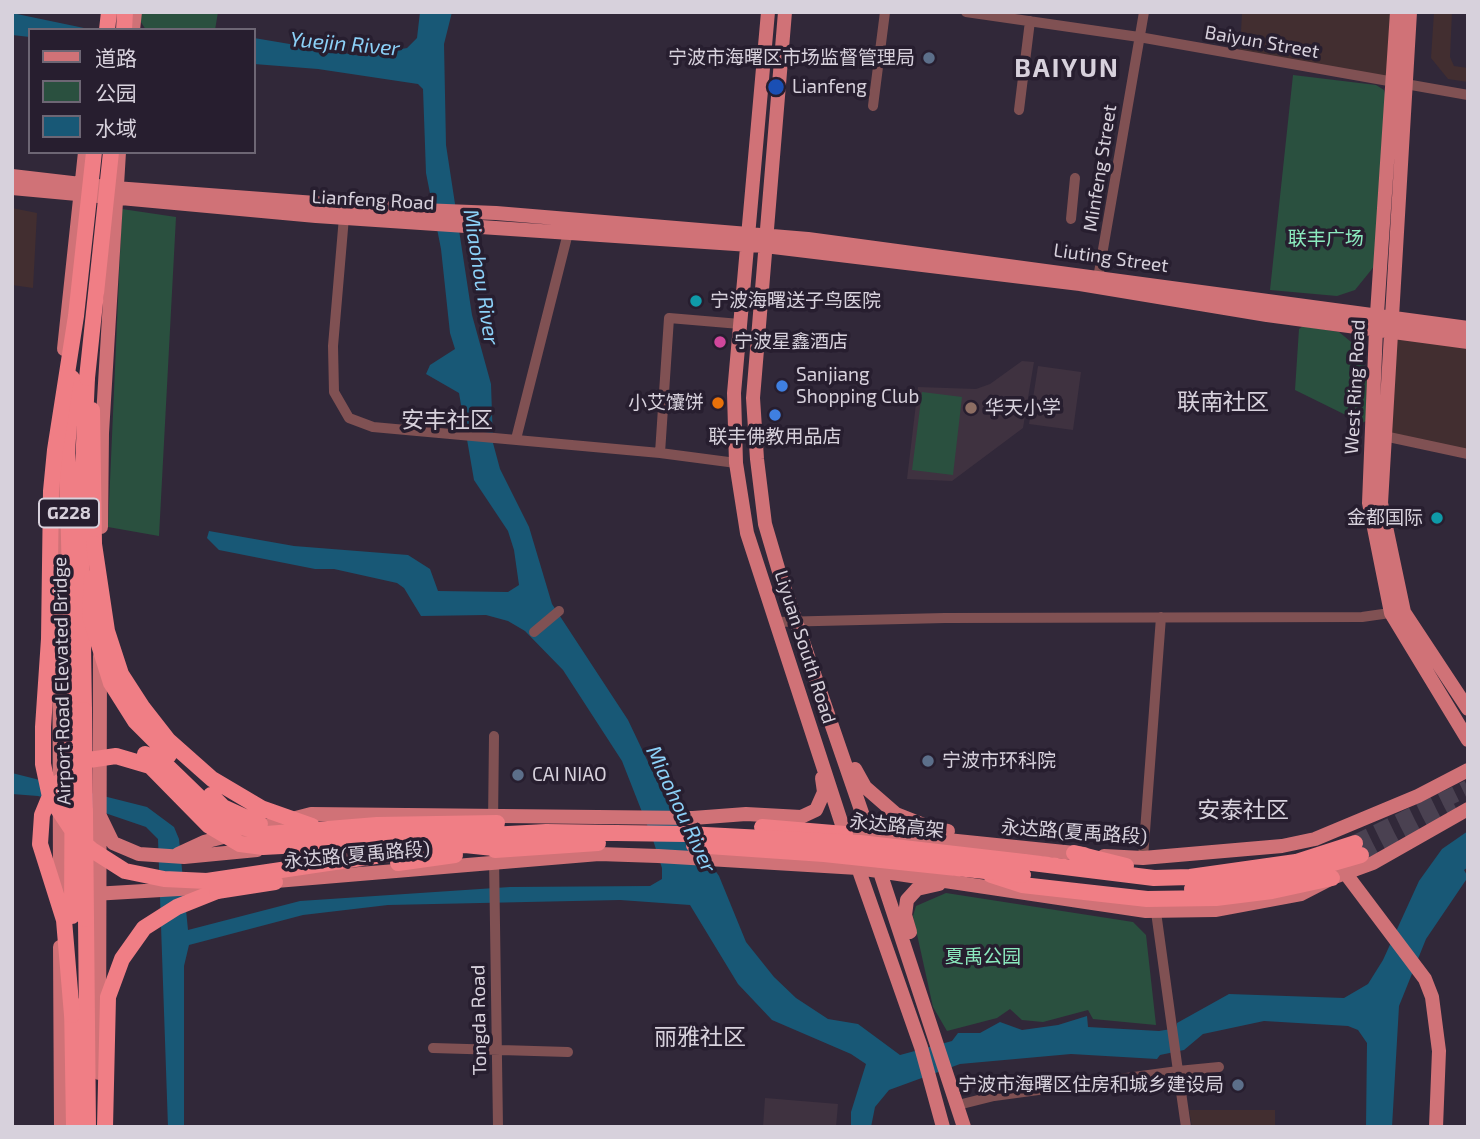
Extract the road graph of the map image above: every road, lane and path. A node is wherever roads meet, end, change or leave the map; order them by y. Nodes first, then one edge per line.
1 (768, 12) edge
2 (786, 12) edge
3 (885, 12) edge
4 (966, 12) edge
5 (1144, 12) edge
6 (1397, 12) edge
7 (1409, 12) edge
8 (1030, 21) junction
9 (1139, 37) junction
10 (1398, 83) junction
11 (1468, 95) edge
12 (873, 106) dead end
13 (1019, 110) dead end
14 (85, 154) edge
15 (94, 154) edge
16 (111, 154) edge
17 (119, 154) edge
18 (12, 176) edge
19 (1075, 178) dead end
20 (12, 188) edge
21 (81, 191) junction
22 (115, 194) junction
23 (397, 215) junction
24 (344, 217) junction
25 (1071, 219) dead end
26 (568, 233) junction
27 (747, 239) junction
28 (766, 240) junction
29 (1099, 281) junction
30 (76, 316) junction
31 (1383, 322) junction
32 (740, 324) junction
33 (1468, 328) edge
34 (1468, 342) edge
35 (87, 378) junction
36 (1384, 436) junction
37 (518, 439) junction
38 (660, 453) junction
39 (1468, 454) edge
40 (736, 463) junction
41 (94, 544) junction
42 (559, 611) dead end
43 (1397, 612) junction
44 (1161, 617) junction
45 (797, 620) junction
46 (776, 622) junction
47 (534, 632) dead end
48 (1468, 709) edge
49 (494, 736) dead end
50 (1468, 740) edge
51 (839, 742) junction
52 (818, 749) junction
53 (1468, 769) edge
54 (67, 771) junction
55 (1468, 810) edge
56 (98, 811) junction
57 (493, 814) junction
58 (650, 823) junction
59 (494, 830) junction
60 (285, 832) junction
61 (869, 832) junction
62 (845, 834) junction
63 (429, 836) junction
64 (1074, 853) junction
65 (498, 855) junction
66 (154, 856) junction
67 (180, 856) junction
68 (1143, 858) junction
69 (1296, 862) junction
70 (98, 863) junction
71 (858, 868) junction
72 (1025, 868) junction
73 (880, 872) junction
74 (968, 876) junction
75 (1339, 876) junction
76 (98, 891) junction
77 (60, 897) junction
78 (1156, 912) junction
79 (924, 1001) junction
80 (72, 1015) junction
81 (433, 1048) dead end
82 (496, 1049) junction
83 (568, 1052) dead end
84 (1219, 1067) dead end
85 (1178, 1071) junction
86 (958, 1105) junction
87 (61, 1127) edge
88 (74, 1127) edge
89 (88, 1127) edge
90 (102, 1127) edge
91 (498, 1127) edge
92 (943, 1127) edge
93 (964, 1127) edge
94 (1186, 1127) edge
95 (1436, 1127) edge

1 - 27 main road, Liyuan South Road
2 - 28 main road, Liyuan South Road
3 - 12 street
4 - 8 street, Baiyun Street
5 - 9 street, Minfeng Street
6 - 10 main road, West Ring Road
7 - 10 main road, West Ring Road
8 - 9 street, Baiyun Street
8 - 13 street
9 - 10 street, Baiyun Street
9 - 29 street, Minfeng Street
10 - 11 street, Baiyun Street
10 - 31 main road, West Ring Road
14 - 21 main road
15 - 30 highway, Airport Road Elevated Bridge / G228, bridge
16 - 35 highway, Airport Road Elevated Bridge / G228, bridge
17 - 22 main road
18 - 21 main road
19 - 25 street
20 - 21 main road
21 - 22 main road, Lianfeng Road
21 - 54 main road
22 - 23 main road, Lianfeng Road
22 - 24 main road, Lianfeng Road
22 - 56 main road
23 - 24 main road, Lianfeng Road
23 - 26 main road, Lianfeng Road
23 - 27 main road, Lianfeng Road
24 - 37 street
26 - 27 main road, Lianfeng Road
26 - 37 street
27 - 28 main road, Liuting Street
27 - 32 main road, Liyuan South Road
28 - 29 main road, Liuting Street
28 - 45 main road, Liyuan South Road
29 - 31 main road, Liuting Street
30 - 65 highway, bridge
30 - 80 highway, Airport Road Elevated Bridge / G228, bridge
31 - 33 main road, Liuting Street
31 - 34 main road, Liuting Street
31 - 36 main road, West Ring Road
31 - 43 main road, West Ring Road
32 - 38 street
32 - 40 main road, Liyuan South Road
35 - 41 highway
35 - 89 highway, Airport Road Elevated Bridge / G228, bridge
36 - 39 street
36 - 43 main road, West Ring Road
37 - 38 street
38 - 40 street
40 - 46 main road, Liyuan South Road
41 - 60 highway, bridge
41 - 63 highway, bridge
42 - 47 street
43 - 44 street
43 - 48 main road, West Ring Road
43 - 50 main road, West Ring Road
44 - 45 street
44 - 68 street
45 - 46 street
45 - 51 main road, Liyuan South Road
46 - 52 main road, Liyuan South Road
49 - 57 street, Tongda Road
51 - 61 main road, Liyuan South Road
51 - 72 main road
52 - 58 main road
52 - 62 main road, Liyuan South Road
53 - 68 main road, 永达路(夏禹路段)
54 - 60 highway, bridge
54 - 63 highway, bridge
54 - 77 main road, bridge
54 - 80 highway, bridge
55 - 75 main road
56 - 66 main road
56 - 70 main road
57 - 58 main road
57 - 59 street, Tongda Road
57 - 67 main road
58 - 59 main road, 永达路(夏禹路段)
58 - 62 main road, 永达路(夏禹路段), bridge
59 - 65 street, Tongda Road
59 - 67 main road, 永达路(夏禹路段)
60 - 62 highway, bridge
61 - 62 main road, 永达路(夏禹路段)
61 - 72 main road, 永达路(夏禹路段)
61 - 73 main road, Liyuan South Road
62 - 71 main road, Liyuan South Road
63 - 72 highway, 永达路高架, bridge
64 - 68 main road, 永达路(夏禹路段)
64 - 69 highway
64 - 72 main road, 永达路(夏禹路段)
65 - 71 main road, 永达路(夏禹路段)
65 - 74 highway, 永达路高架, bridge
65 - 76 main road, 永达路(夏禹路段)
65 - 82 street, Tongda Road
65 - 90 highway, bridge
66 - 67 main road, 永达路(夏禹路段)
66 - 70 main road
69 - 72 highway, 永达路高架
69 - 72 highway, 永达路高架
70 - 76 main road
71 - 73 main road
71 - 92 main road, Liyuan South Road
72 - 74 highway, 永达路高架, bridge
72 - 75 highway
73 - 74 main road
73 - 79 main road, Liyuan South Road
74 - 78 main road
74 - 79 main road
75 - 78 main road
75 - 95 main road
76 - 77 main road, 永达路(夏禹路段)
76 - 90 main road
77 - 87 main road
78 - 85 street
79 - 86 main road, Liyuan South Road
80 - 88 highway, Airport Road Elevated Bridge / G228
81 - 82 street
82 - 83 street
82 - 91 street, Tongda Road
84 - 85 street
85 - 86 street
85 - 94 street
86 - 93 main road

